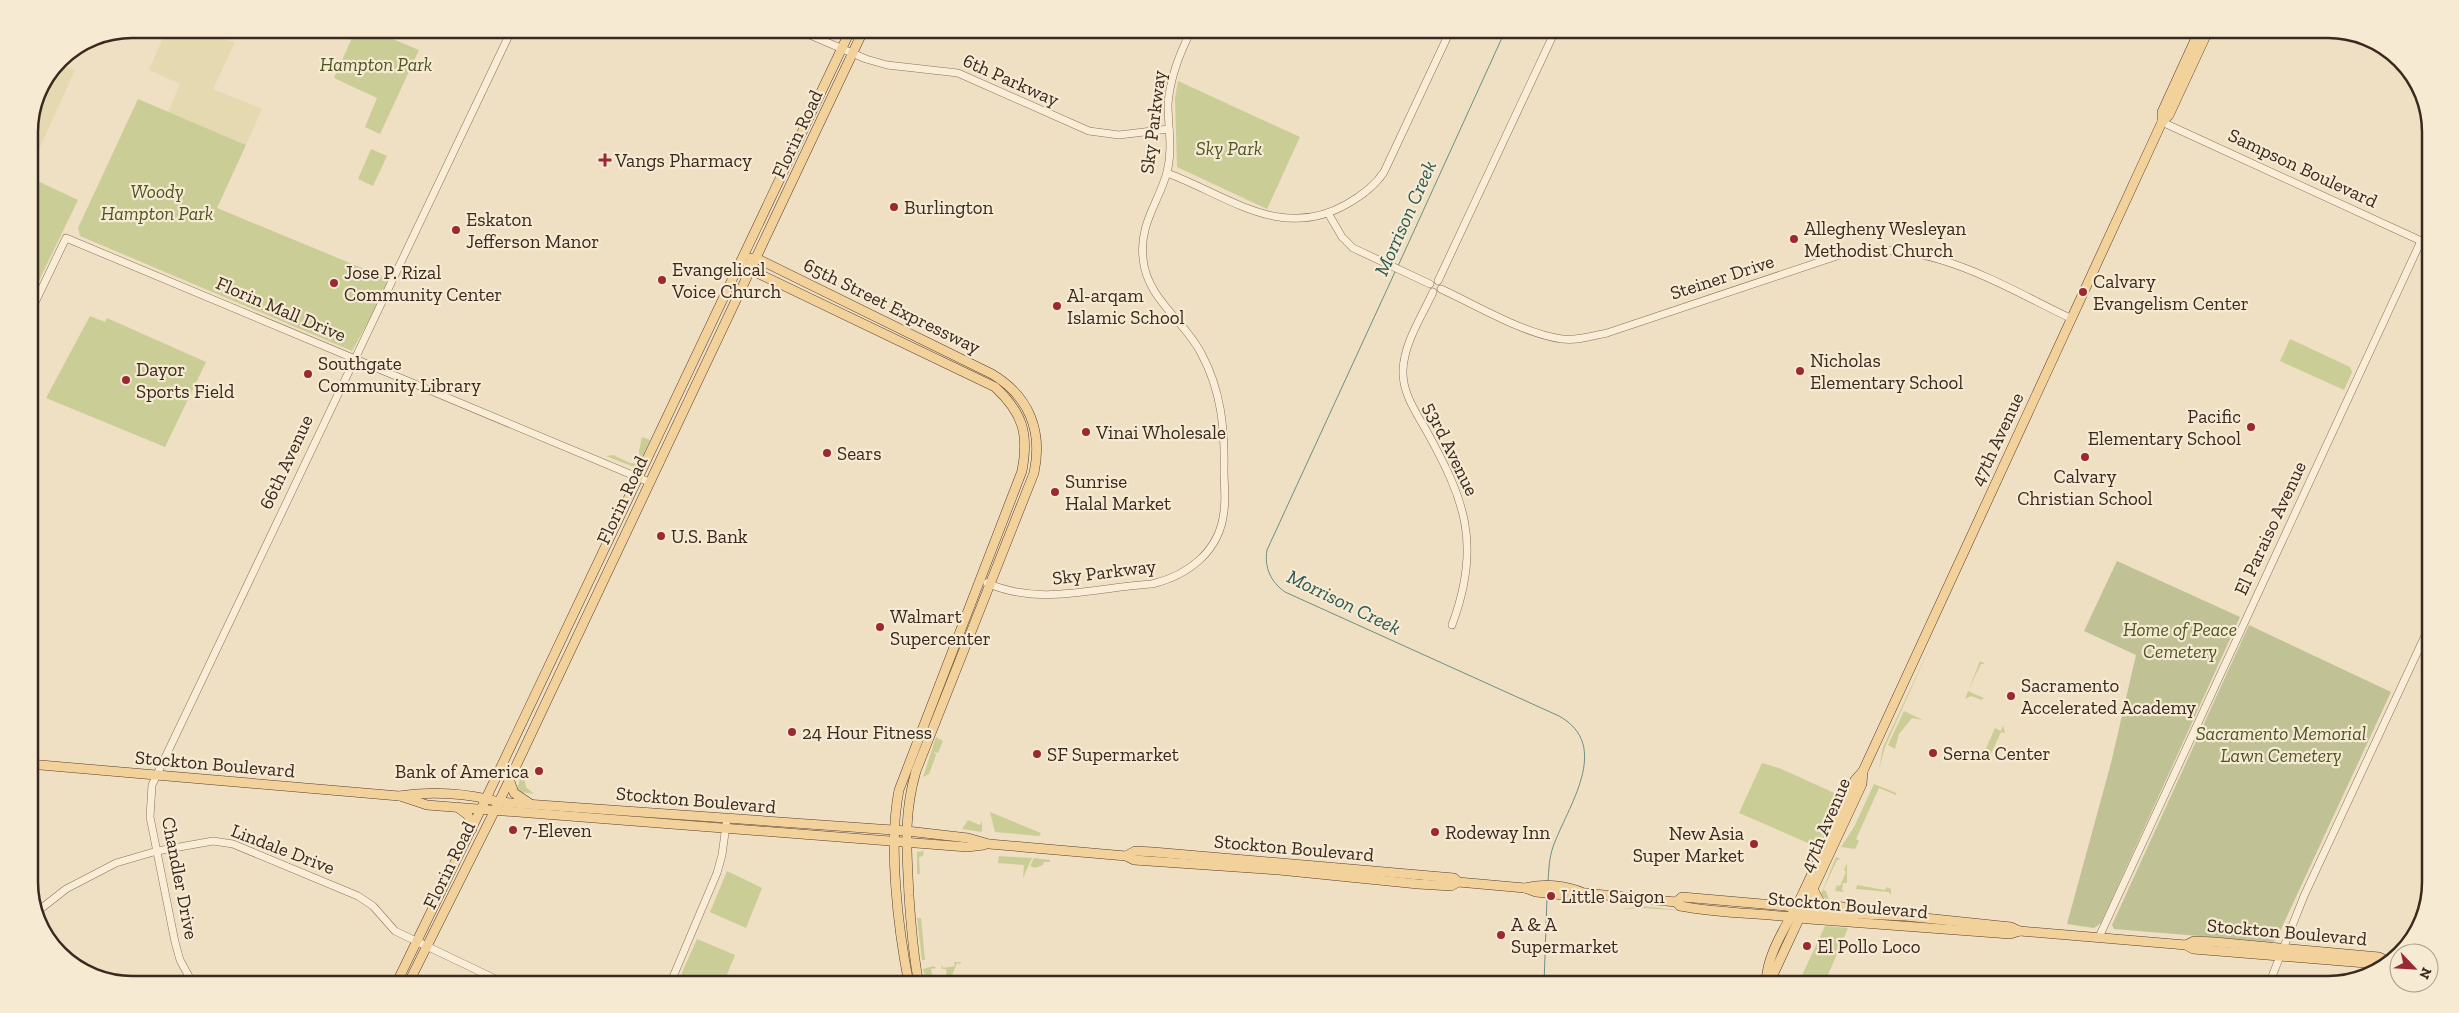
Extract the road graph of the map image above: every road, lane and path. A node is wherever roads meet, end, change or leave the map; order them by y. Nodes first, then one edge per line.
1 (508, 38) edge
2 (815, 38) edge
3 (847, 38) edge
4 (860, 38) edge
5 (1187, 38) edge
6 (1447, 38) edge
7 (1552, 38) edge
8 (2196, 38) edge
9 (2205, 38) edge
10 (842, 49) junction
11 (853, 54) junction
12 (2162, 122) junction
13 (1169, 128) junction
14 (1167, 173) junction
15 (1328, 213) junction
16 (2421, 241) joint
17 (743, 258) junction
18 (756, 258) junction
19 (751, 270) junction
20 (1438, 281) junction
21 (1430, 284) junction
22 (1441, 289) junction
23 (1433, 292) junction
24 (38, 296) edge
25 (814, 300) junction
26 (852, 304) junction
27 (842, 313) junction
28 (2070, 318) junction
29 (882, 320) junction
30 (925, 340) junction
31 (906, 344) junction
32 (940, 348) junction
33 (920, 350) junction
34 (354, 358) junction
35 (638, 477) junction
36 (649, 482) junction
37 (980, 580) junction
38 (990, 584) junction
39 (1452, 625) dead end
40 (2422, 643) edge
41 (944, 670) junction
42 (940, 710) junction
43 (928, 713) junction
44 (922, 754) junction
45 (38, 765) edge
46 (1863, 771) junction
47 (156, 775) junction
48 (509, 779) junction
49 (399, 796) junction
50 (486, 798) junction
51 (529, 804) junction
52 (497, 806) junction
53 (457, 807) junction
54 (482, 809) junction
55 (726, 823) junction
56 (472, 829) junction
57 (907, 831) junction
58 (894, 836) junction
59 (906, 842) junction
60 (989, 844) junction
61 (157, 851) junction
62 (1126, 856) junction
63 (1253, 861) junction
64 (1208, 865) junction
65 (1341, 872) junction
66 (1814, 891) junction
67 (1676, 902) junction
68 (898, 907) junction
69 (41, 909) edge
70 (1800, 912) junction
71 (1743, 913) junction
72 (1846, 913) junction
73 (1791, 916) junction
74 (2020, 931) junction
75 (1782, 935) junction
76 (2099, 938) junction
77 (416, 942) junction
78 (426, 947) junction
79 (2281, 952) junction
80 (2382, 959) edge
81 (915, 967) junction
82 (189, 976) edge
83 (400, 976) edge
84 (412, 976) edge
85 (489, 976) edge
86 (673, 976) edge
87 (908, 976) edge
88 (917, 976) edge
89 (1766, 976) edge
90 (1772, 976) edge
91 (2273, 976) edge

1 - 34 street, 66th Avenue
2 - 10 street, 6th Parkway
3 - 10 main road, Florin Road
4 - 11 main road, Florin Road
5 - 13 street, Sky Parkway
6 - 15 street
7 - 20 street
8 - 12 main road, 47th Avenue
9 - 12 main road, 47th Avenue
10 - 11 street, 6th Parkway
10 - 17 main road, Florin Road
11 - 13 street, 6th Parkway
11 - 18 main road, Florin Road
12 - 16 street, Sampson Boulevard
12 - 28 main road, 47th Avenue
13 - 14 street, Sky Parkway
14 - 15 street
14 - 38 street, Sky Parkway
15 - 21 street
16 - 76 street, El Paraiso Avenue
17 - 18 main road, 65th Street Expressway
17 - 19 main road
17 - 35 main road, Florin Road
18 - 19 main road, Florin Road
18 - 26 main road, 65th Street Expressway
19 - 25 main road, 65th Street Expressway
19 - 36 main road, Florin Road
20 - 21 street
20 - 22 street
21 - 23 street
22 - 23 street
22 - 28 street, Steiner Drive
23 - 39 street, 53rd Avenue
24 - 34 street, Florin Mall Drive
25 - 26 main road
25 - 27 main road, 65th Street Expressway
26 - 29 main road, 65th Street Expressway
27 - 29 main road
27 - 31 main road, 65th Street Expressway
28 - 46 main road, 47th Avenue
29 - 30 main road, 65th Street Expressway
30 - 31 main road
30 - 32 main road, 65th Street Expressway
31 - 33 main road, 65th Street Expressway
32 - 33 main road
32 - 38 main road, 65th Street Expressway
33 - 37 main road, 65th Street Expressway
34 - 35 street, Florin Mall Drive
34 - 47 street, 66th Avenue
35 - 36 street, Florin Mall Drive
35 - 50 main road, Florin Road
36 - 48 main road, Florin Road
37 - 38 street, Sky Parkway
37 - 41 main road, 65th Street Expressway
38 - 42 main road, 65th Street Expressway
40 - 79 street
41 - 42 main road
41 - 43 main road, 65th Street Expressway
42 - 44 main road, 65th Street Expressway
43 - 44 main road
43 - 58 main road, 65th Street Expressway
44 - 57 main road, 65th Street Expressway
45 - 47 main road, Stockton Boulevard
46 - 66 main road, 47th Avenue
46 - 70 main road, 47th Avenue
47 - 49 main road, Stockton Boulevard
47 - 61 street, Chandler Drive
48 - 51 main road
48 - 52 main road, Florin Road
49 - 50 main road, Stockton Boulevard
49 - 53 main road, Stockton Boulevard
50 - 52 main road, Stockton Boulevard
50 - 54 main road, Florin Road
51 - 52 main road, Stockton Boulevard
51 - 55 main road, Stockton Boulevard
52 - 54 main road, Stockton Boulevard
52 - 55 main road, Stockton Boulevard
52 - 78 main road, Florin Road
53 - 54 main road, Stockton Boulevard
53 - 56 main road
54 - 56 main road, Florin Road
55 - 58 main road, Stockton Boulevard
55 - 86 street
56 - 77 main road, Florin Road
57 - 58 main road, Stockton Boulevard
57 - 59 main road, 65th Street Expressway
57 - 60 main road, Stockton Boulevard
58 - 59 main road, Stockton Boulevard
58 - 68 main road, 65th Street Expressway
59 - 60 main road, Stockton Boulevard
59 - 81 main road, 65th Street Expressway
60 - 62 main road, Stockton Boulevard
61 - 69 street, Lindale Drive
61 - 77 street, Lindale Drive
61 - 82 street, Chandler Drive
62 - 63 main road, Stockton Boulevard
62 - 64 main road, Stockton Boulevard
63 - 64 main road
63 - 65 main road, Stockton Boulevard
64 - 65 main road, Stockton Boulevard
65 - 67 main road, Stockton Boulevard
66 - 70 main road, 47th Avenue
66 - 72 main road
67 - 70 main road, Stockton Boulevard
67 - 71 main road, Stockton Boulevard
68 - 81 main road
68 - 87 main road, 65th Street Expressway
70 - 72 main road, Stockton Boulevard
70 - 73 main road
70 - 74 main road, Stockton Boulevard
70 - 90 main road
71 - 73 main road, Stockton Boulevard
71 - 75 main road
72 - 74 main road, Stockton Boulevard
73 - 75 main road
74 - 76 main road, Stockton Boulevard
75 - 89 main road
76 - 79 main road, Stockton Boulevard
77 - 78 street, Lindale Drive
77 - 83 main road, Florin Road
78 - 84 main road, Florin Road
78 - 85 street, Lindale Drive
79 - 80 main road, Stockton Boulevard
79 - 91 street
81 - 88 main road, 65th Street Expressway

